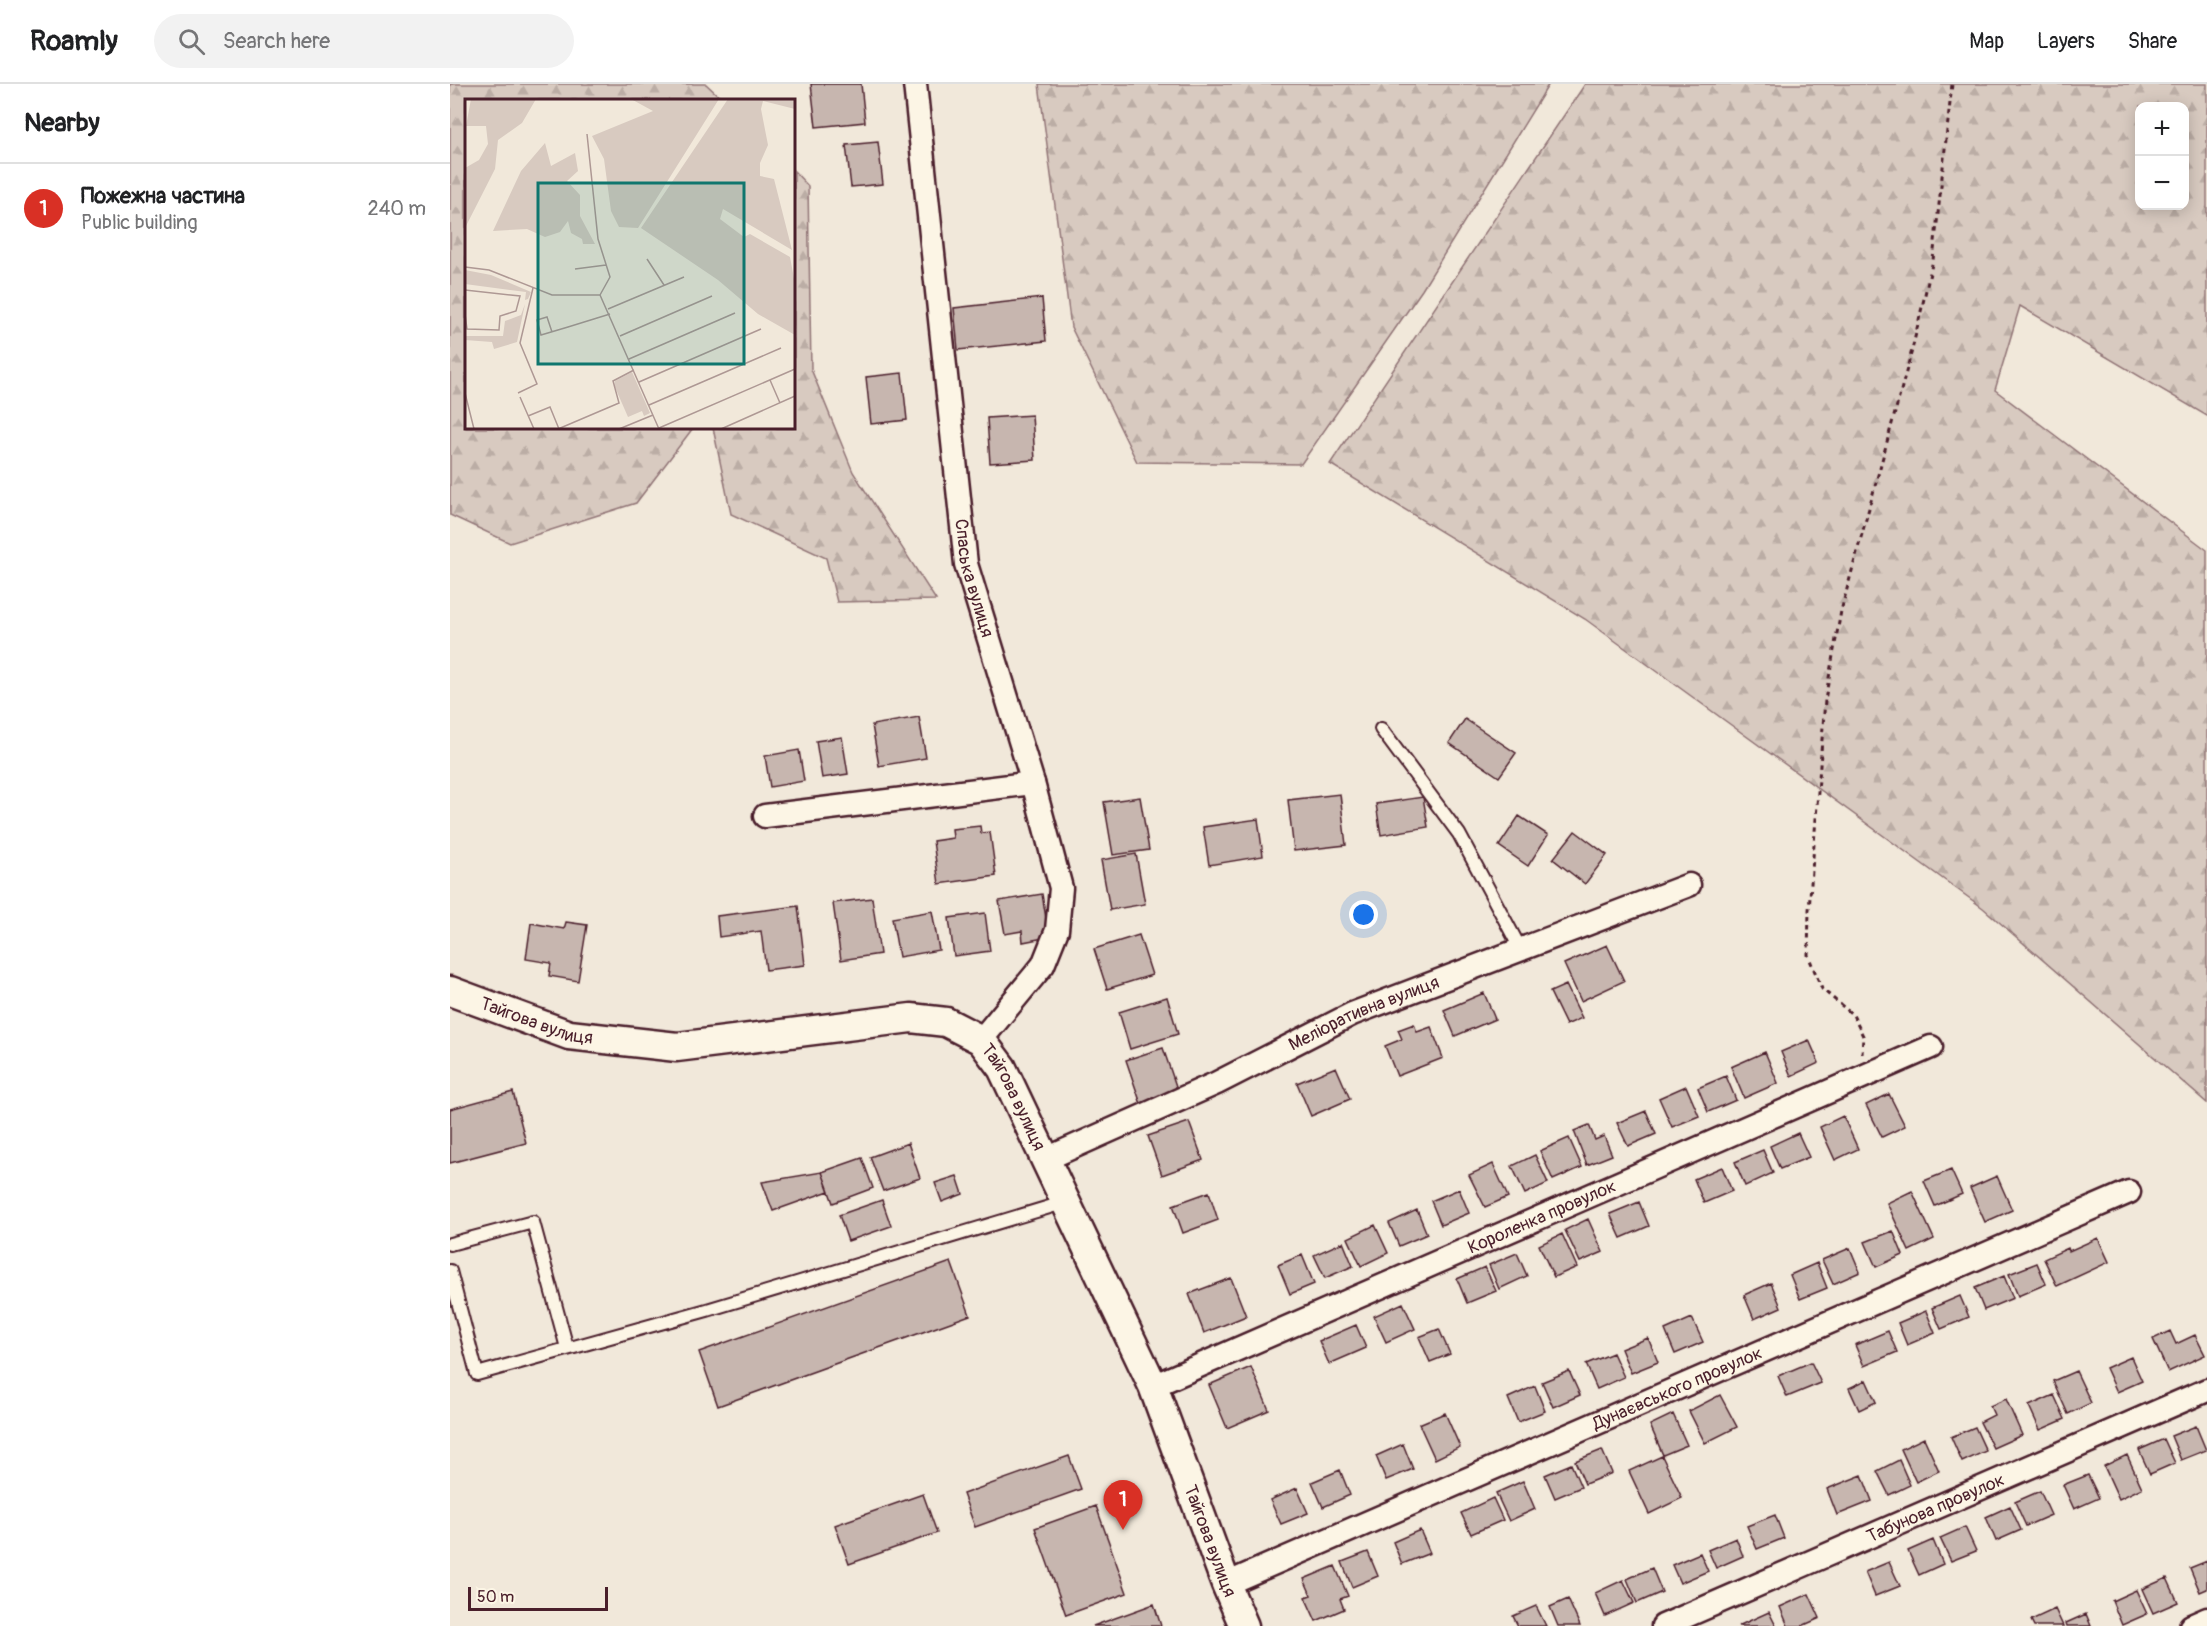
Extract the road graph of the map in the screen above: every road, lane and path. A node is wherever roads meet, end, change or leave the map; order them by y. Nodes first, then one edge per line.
1 (915, 84) edge
2 (1952, 84) edge
3 (1381, 729) dead end
4 (1033, 783) junction
5 (765, 816) dead end
6 (1689, 885) dead end
7 (1521, 950) junction
8 (450, 991) edge
9 (981, 1040) junction
10 (1931, 1047) dead end
11 (1849, 1083) junction
12 (1046, 1159) junction
13 (2129, 1192) dead end
14 (1066, 1202) junction
15 (450, 1244) edge
16 (450, 1271) edge
17 (567, 1348) junction
18 (1153, 1386) junction
19 (2207, 1390) edge
20 (1226, 1584) junction
21 (2207, 1619) edge
22 (1244, 1626) edge
23 (1663, 1626) edge
24 (2191, 1626) edge

1 - 4 street, Спаська вулиця
2 - 11 path
3 - 7 lane
4 - 5 street
4 - 9 street, Спаська вулиця
6 - 7 street, Меліоративна вулиця
7 - 12 street, Меліоративна вулиця
8 - 9 street, Тайгова вулиця
9 - 12 street, Тайгова вулиця
10 - 11 street, Короленка провулок
11 - 18 street, Короленка провулок
12 - 14 street, Тайгова вулиця
13 - 20 street, Дунаєвського провулок
14 - 17 lane
14 - 18 street, Тайгова вулиця
15 - 17 lane
16 - 17 lane
18 - 20 street, Тайгова вулиця
19 - 23 street, Табунова провулок
20 - 22 street, Тайгова вулиця
21 - 24 street

